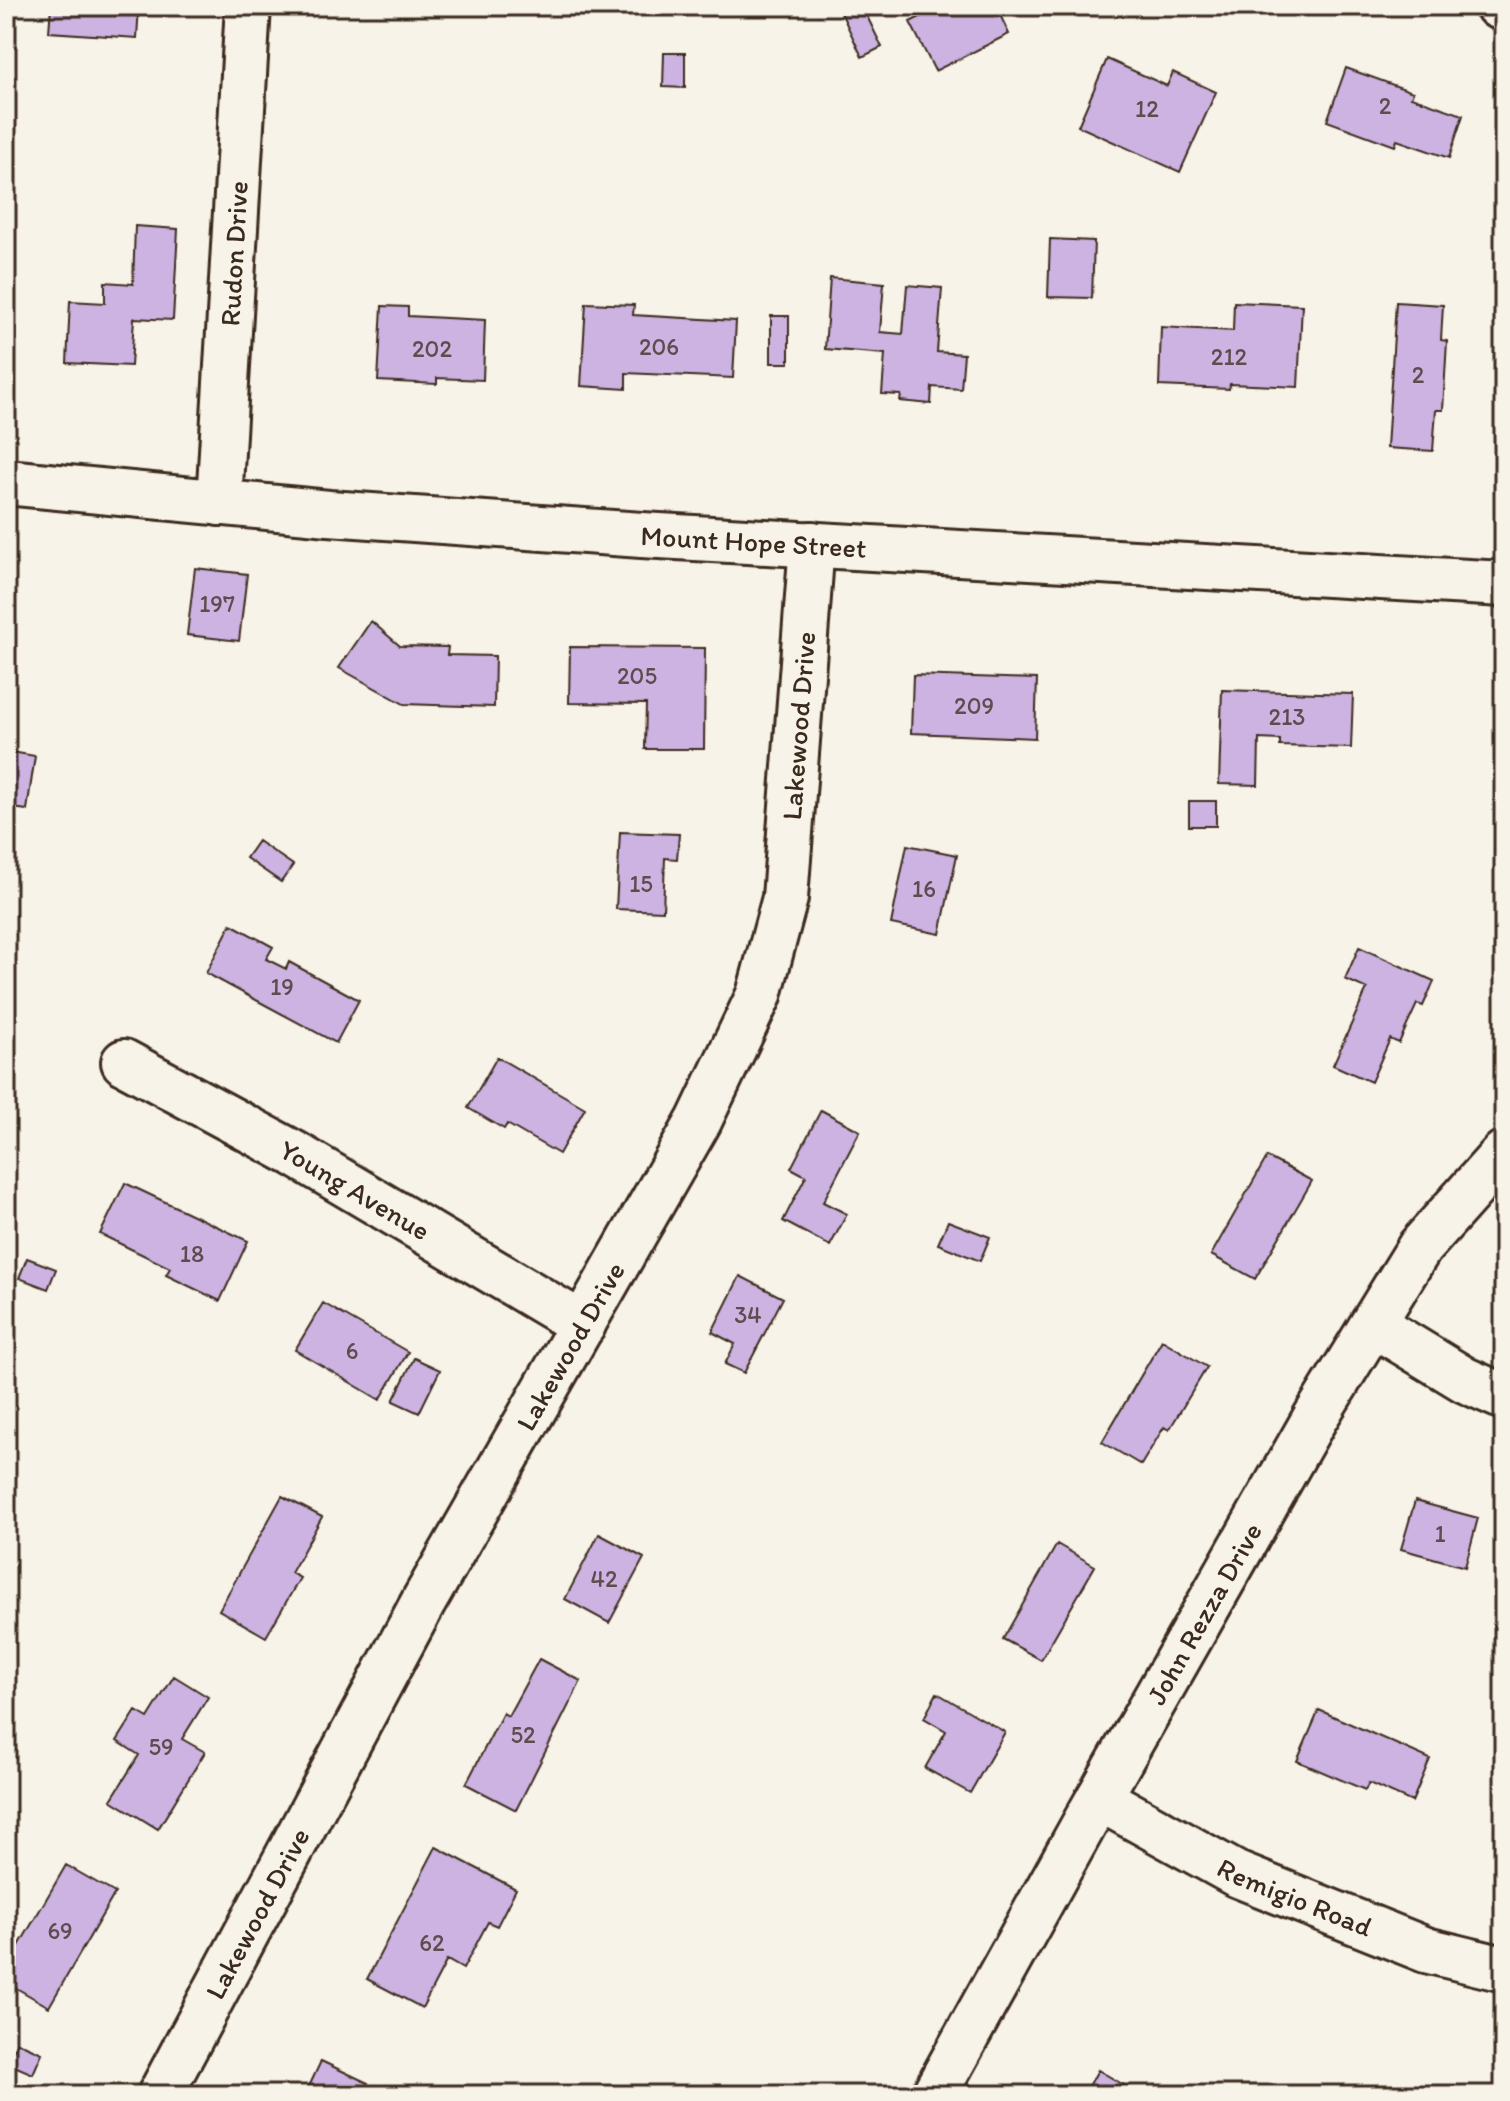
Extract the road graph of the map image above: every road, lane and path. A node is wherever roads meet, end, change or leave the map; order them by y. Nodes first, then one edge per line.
1 (248, 6) edge
2 (1498, 6) edge
3 (1504, 8) edge
4 (6, 482) edge
5 (219, 503) junction
6 (812, 544) junction
7 (1504, 584) edge
8 (124, 1062) dead end
9 (1504, 1153) edge
10 (1373, 1324) junction
11 (583, 1325) junction
12 (1504, 1397) edge
13 (1099, 1798) junction
14 (1504, 1969) edge
15 (160, 2095) edge
16 (934, 2095) edge

1 - 5 street, Rudon Drive
2 - 3 street
4 - 5 street, Mount Hope Street
5 - 6 street, Mount Hope Street
6 - 7 street, Mount Hope Street
6 - 11 street, Lakewood Drive
8 - 11 street, Young Avenue
9 - 10 street, John Rezza Drive
10 - 12 street
10 - 13 street, John Rezza Drive
11 - 15 street, Lakewood Drive
13 - 14 street, Remigio Road
13 - 16 street, John Rezza Drive

